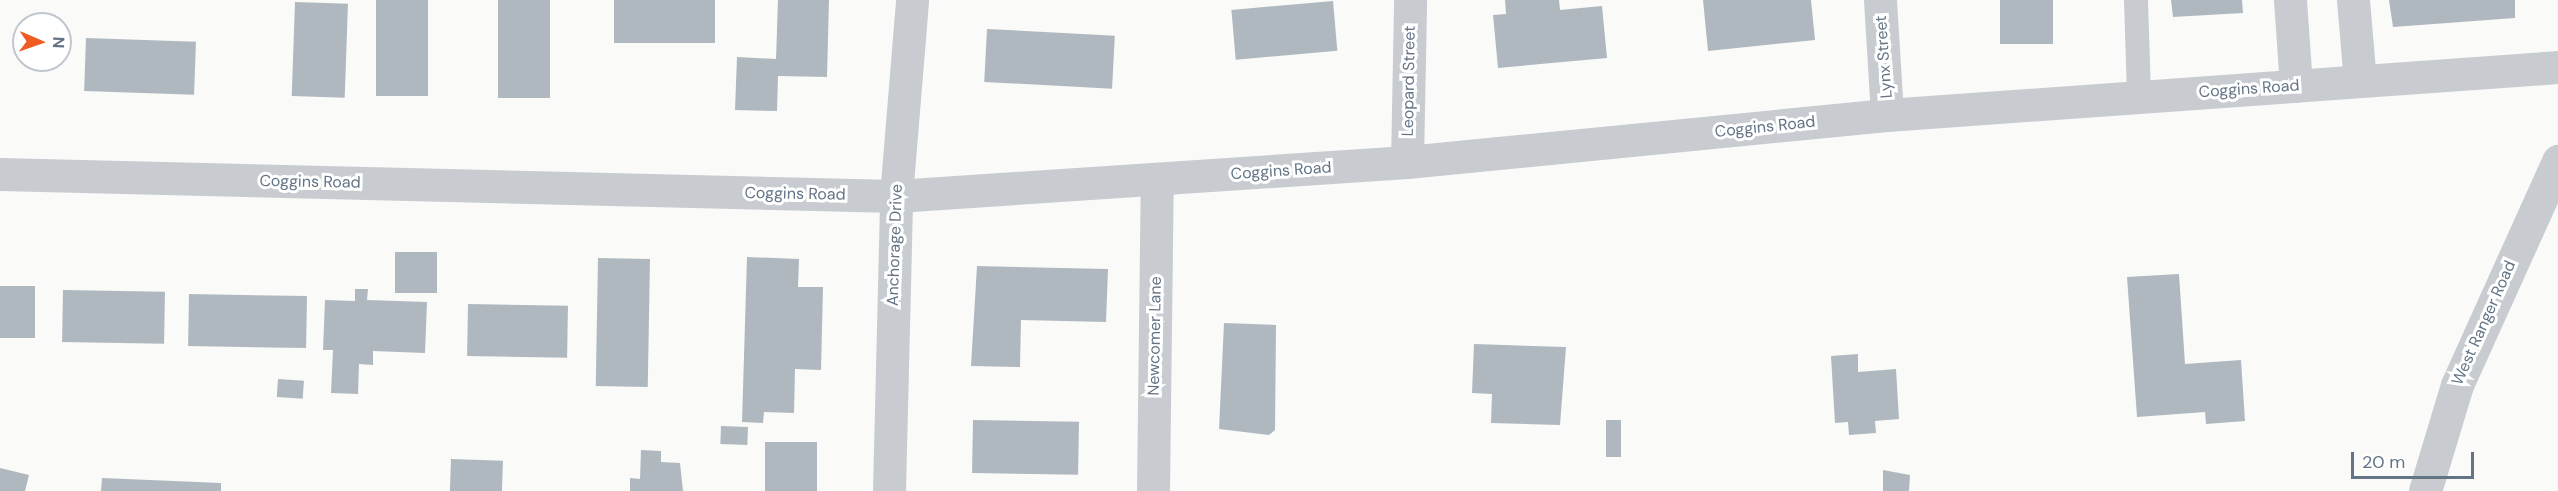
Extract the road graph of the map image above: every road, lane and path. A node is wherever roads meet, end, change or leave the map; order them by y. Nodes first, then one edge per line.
1 (912, 0) edge
2 (1410, 0) edge
3 (1880, 0) edge
4 (2136, 0) edge
5 (2290, 0) edge
6 (2353, 0) edge
7 (2558, 67) edge
8 (2360, 81) junction
9 (2296, 86) junction
10 (2139, 97) junction
11 (1887, 115) junction
12 (2558, 161) edge
13 (1407, 162) junction
14 (0, 174) edge
15 (1157, 181) junction
16 (896, 196) junction
17 (889, 491) edge
18 (1153, 491) edge
19 (2425, 491) edge

1 - 16 street, Anchorage Drive
2 - 13 street, Leopard Street
3 - 11 street, Lynx Street
4 - 10 lane
5 - 9 street
6 - 8 street
7 - 8 street, Coggins Road
8 - 9 street, Coggins Road
9 - 10 street, Coggins Road
10 - 11 street, Coggins Road
11 - 13 street, Coggins Road
12 - 19 street, West Ranger Road
13 - 15 street, Coggins Road
14 - 16 street, Coggins Road
15 - 16 street, Coggins Road
15 - 18 street, Newcomer Lane
16 - 17 street, Anchorage Drive

